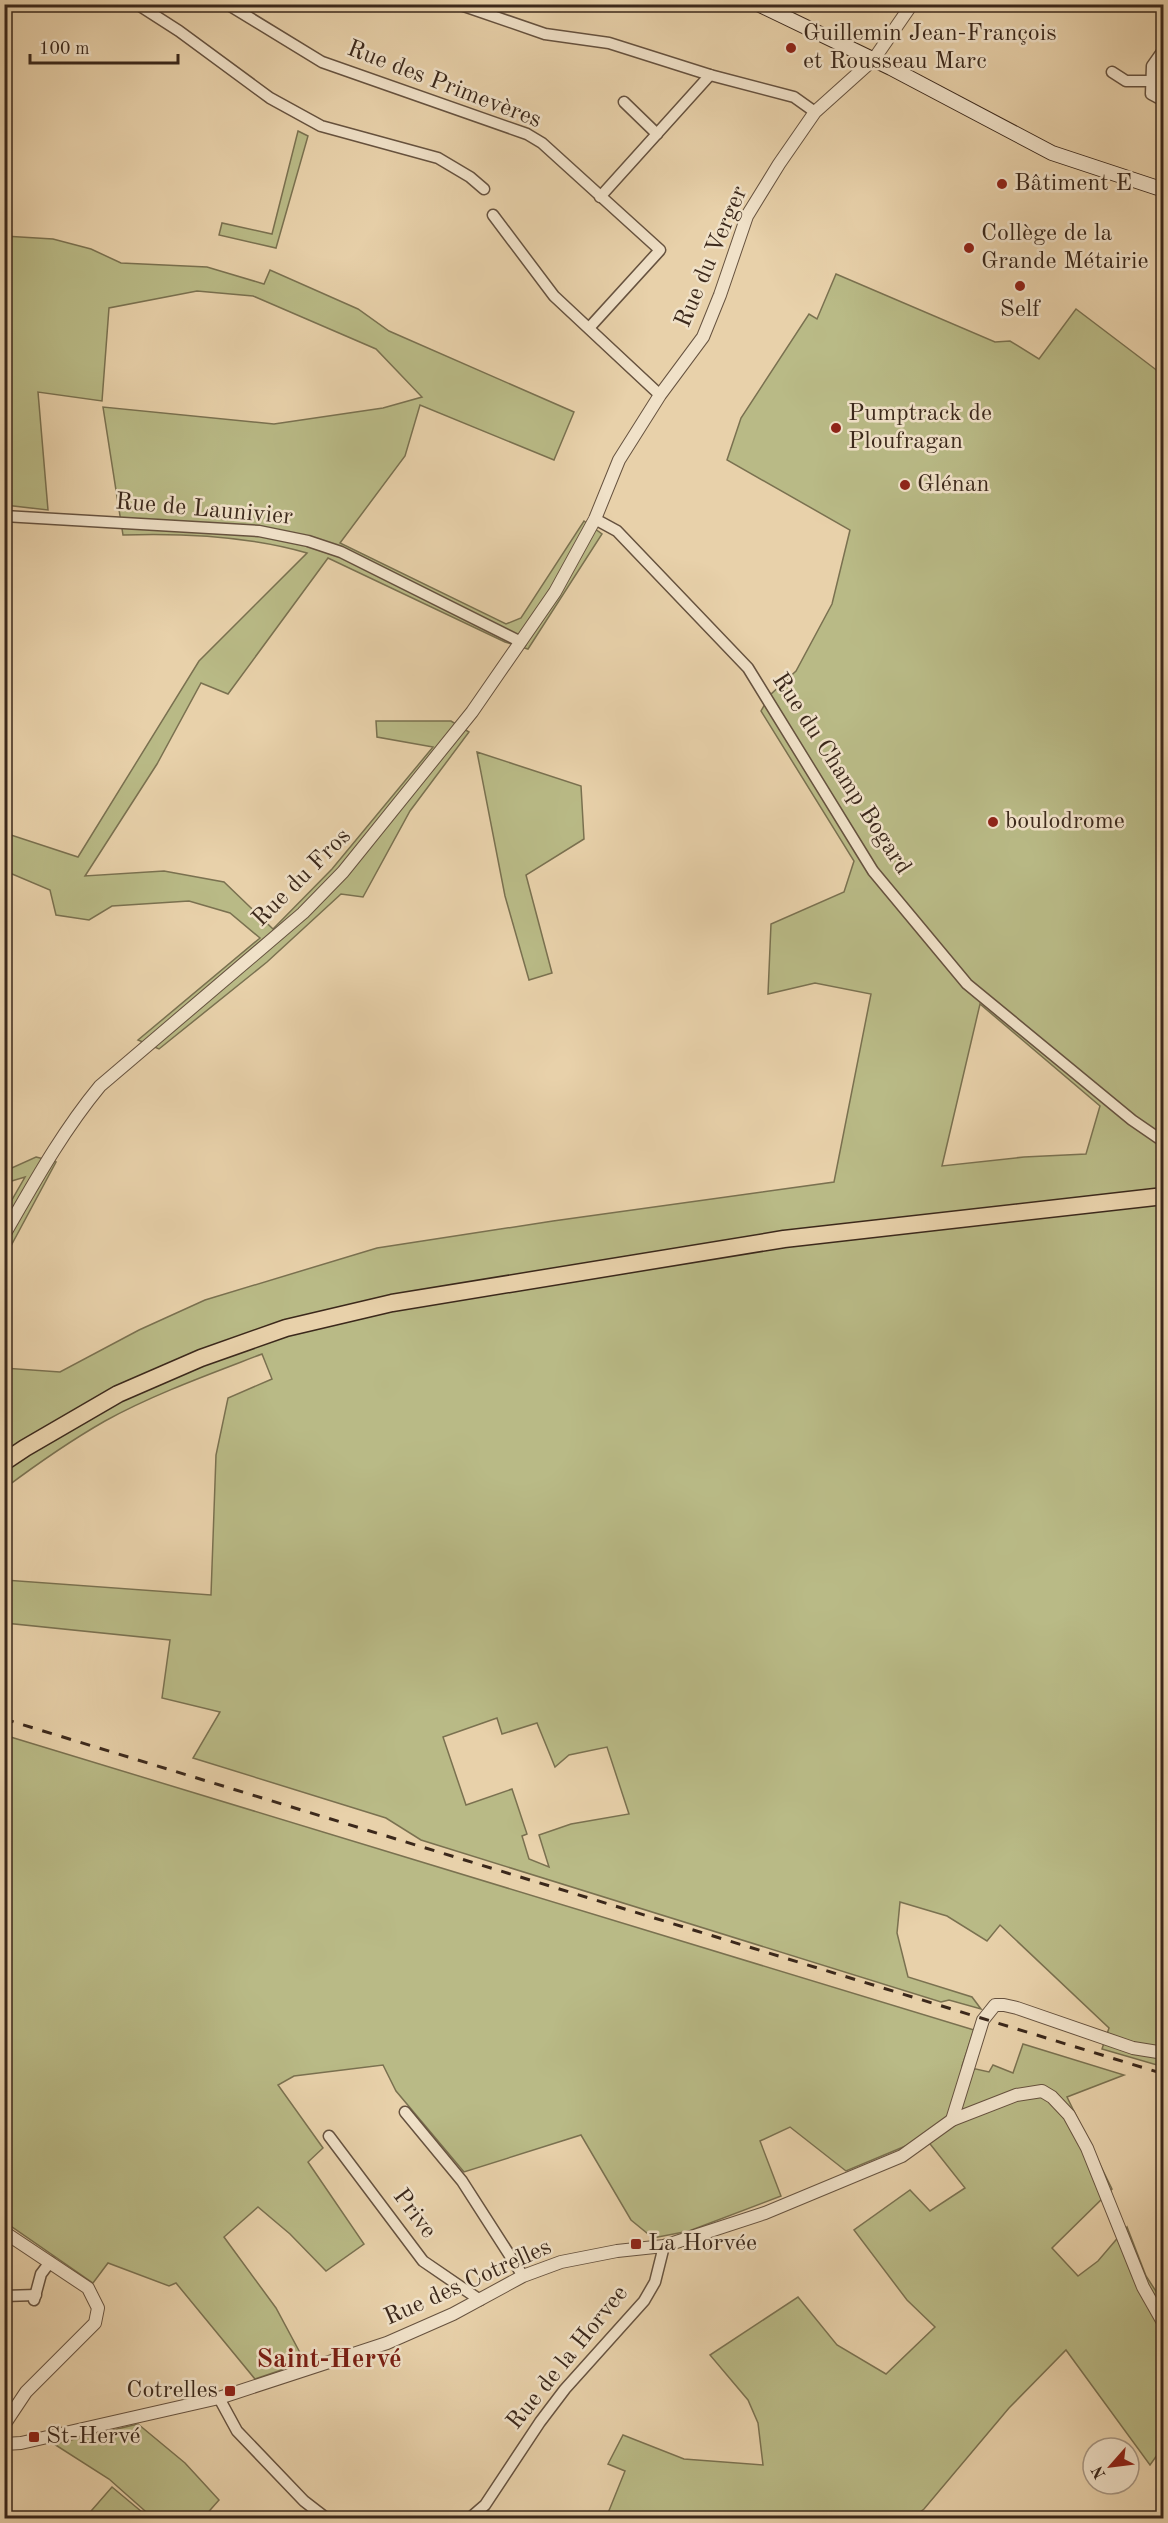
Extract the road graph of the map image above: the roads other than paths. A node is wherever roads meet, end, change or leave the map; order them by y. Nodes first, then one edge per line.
1 (137, 4) edge
2 (227, 4) edge
3 (458, 4) edge
4 (758, 4) edge
5 (912, 4) edge
6 (1164, 49) edge
7 (874, 59) junction
8 (1112, 72) dead end
9 (710, 75) junction
10 (1151, 81) junction
11 (1164, 101) edge
12 (624, 102) dead end
13 (815, 112) junction
14 (657, 134) junction
15 (484, 189) dead end
16 (1164, 190) edge
17 (600, 197) junction
18 (493, 215) dead end
19 (589, 328) junction
20 (660, 395) junction
21 (4, 516) edge
22 (595, 519) junction
23 (521, 642) junction
24 (1164, 1142) edge
25 (1163, 1197) edge
26 (4, 1235) edge
27 (4, 1462) edge
28 (1164, 2053) edge
29 (405, 2112) dead end
30 (952, 2120) junction
31 (329, 2136) dead end
32 (4, 2232) edge
33 (664, 2246) junction
34 (50, 2262) junction
35 (523, 2276) junction
36 (4, 2296) edge
37 (480, 2300) junction
38 (1164, 2324) edge
39 (219, 2398) junction
40 (9, 2406) edge
41 (4, 2425) edge
42 (4, 2444) edge
43 (21, 2444) junction
44 (4, 2451) edge
45 (485, 2505) junction
46 (326, 2518) edge
47 (470, 2518) edge
48 (485, 2518) edge

1 - 15 street
2 - 17 street, Rue des Primevères
3 - 9 street
4 - 7 main road
5 - 7 street, Rue du Verger
6 - 10 street
7 - 13 street, Rue du Verger
7 - 16 main road
8 - 10 street
9 - 13 street
9 - 14 street
10 - 11 street
12 - 14 street
13 - 20 street, Rue du Verger
14 - 17 street
17 - 19 street, Rue des Primevères
18 - 19 street
19 - 20 street
20 - 22 street, Rue du Verger
21 - 23 street, Rue de Launivier
22 - 23 street, Rue du Fros
22 - 24 street, Rue du Champ Bogard
23 - 26 street, Rue du Fros
25 - 27 highway
28 - 30 street
29 - 35 street
30 - 33 street, Rue des Cotrelles
30 - 38 street, Rue des Cotrelles
31 - 37 street, Prive
32 - 34 street
33 - 35 street, Rue des Cotrelles
33 - 45 street, Rue de la Horvee
34 - 36 street
34 - 40 street
35 - 37 street, Rue des Cotrelles
37 - 39 street, Rue des Cotrelles
39 - 43 street, Rue des Cotrelles
39 - 46 street
40 - 41 street
42 - 43 street, Rue des Cotrelles
43 - 44 street, Rue des Cotrelles
45 - 47 street, Rue de la Horvee
45 - 48 street

